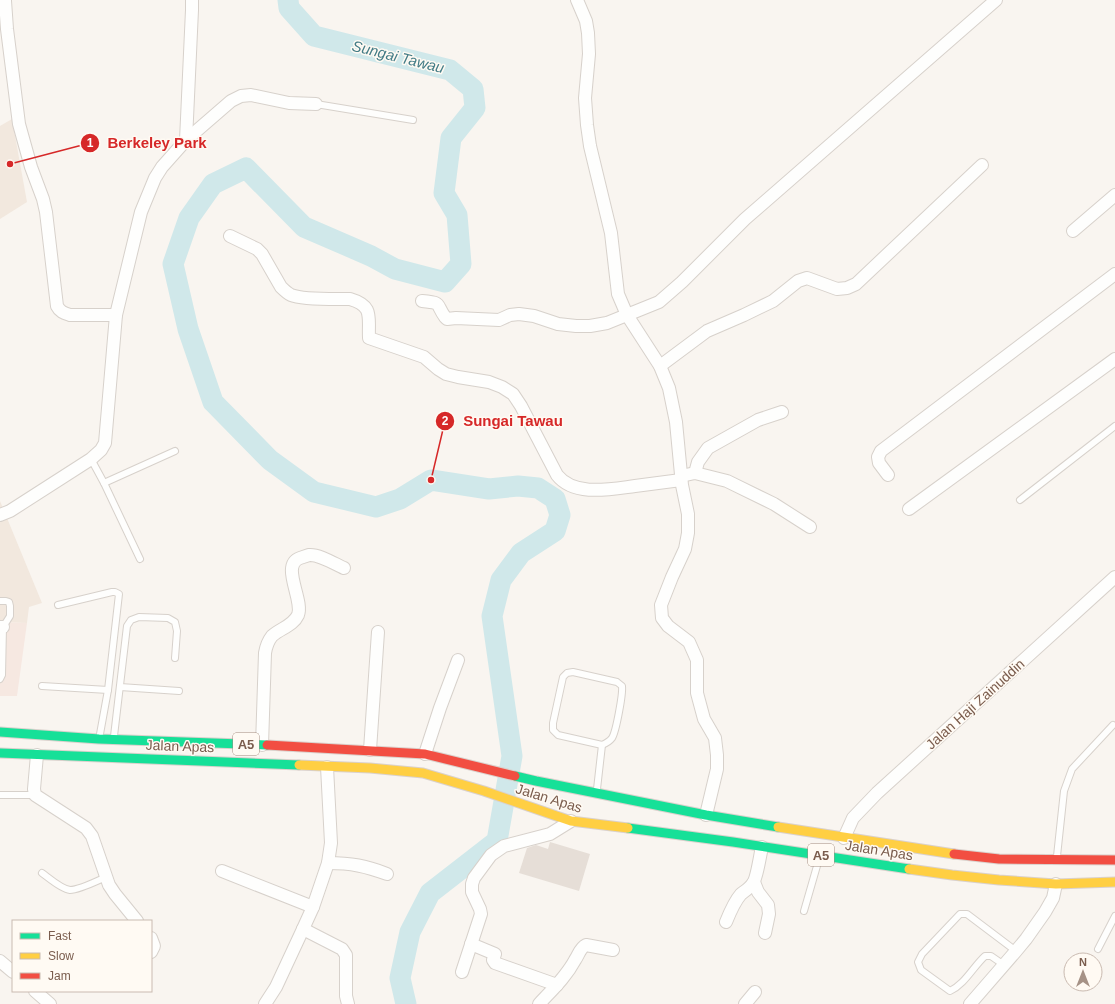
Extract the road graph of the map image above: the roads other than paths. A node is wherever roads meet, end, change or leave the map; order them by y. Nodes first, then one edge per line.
1 (192, 0) edge
2 (577, 0) edge
3 (996, 0) edge
4 (5, 1) dead end
5 (316, 104) joint
6 (413, 120) dead end
7 (186, 140) junction
8 (982, 165) dead end
9 (1115, 195) edge
10 (1073, 231) dead end
11 (230, 236) dead end
12 (1115, 274) edge
13 (422, 301) dead end
14 (116, 315) junction
15 (627, 315) junction
16 (1115, 359) edge
17 (660, 366) junction
18 (782, 412) dead end
19 (1115, 426) edge
20 (175, 451) dead end
21 (91, 459) junction
22 (695, 473) junction
23 (888, 475) dead end
24 (681, 478) junction
25 (104, 483) junction
26 (1020, 500) dead end
27 (909, 509) dead end
28 (0, 515) edge
29 (810, 527) dead end
30 (140, 559) dead end
31 (344, 568) dead end
32 (1115, 576) edge
33 (0, 601) edge
34 (58, 605) dead end
35 (2, 627) edge
36 (378, 632) dead end
37 (175, 658) dead end
38 (458, 660) dead end
39 (0, 679) edge
40 (42, 686) dead end
41 (120, 687) junction
42 (108, 690) junction
43 (179, 691) dead end
44 (1113, 724) dead end
45 (0, 732) edge
46 (99, 739) junction
47 (114, 739) junction
48 (262, 745) junction
49 (602, 745) junction
50 (282, 746) junction
51 (370, 750) junction
52 (0, 753) edge
53 (425, 754) junction
54 (37, 755) junction
55 (327, 767) junction
56 (596, 793) junction
57 (0, 795) edge
58 (35, 795) junction
59 (599, 804) dead end
60 (706, 815) junction
61 (625, 818) dead end
62 (571, 821) junction
63 (654, 832) junction
64 (844, 838) junction
65 (762, 847) junction
66 (820, 855) junction
67 (1056, 860) junction
68 (1079, 860) junction
69 (1115, 860) edge
70 (328, 863) junction
71 (1115, 868) edge
72 (222, 871) dead end
73 (42, 873) dead end
74 (387, 874) dead end
75 (106, 877) junction
76 (754, 882) junction
77 (1115, 882) edge
78 (1056, 884) junction
79 (313, 907) junction
80 (804, 911) dead end
81 (1115, 916) edge
82 (136, 920) edge
83 (726, 922) dead end
84 (303, 929) junction
85 (766, 933) dead end
86 (152, 941) edge
87 (471, 944) junction
88 (1098, 948) dead end
89 (152, 950) edge
90 (613, 950) dead end
91 (1016, 951) junction
92 (0, 961) edge
93 (1004, 965) junction
94 (12, 971) edge
95 (462, 972) dead end
96 (557, 985) junction
97 (36, 992) edge
98 (755, 992) dead end
99 (50, 1004) edge
100 (266, 1004) edge
101 (348, 1004) edge
102 (539, 1004) edge
103 (745, 1004) edge
104 (970, 1004) edge

1 - 7 street
2 - 15 street
3 - 15 street
4 - 14 street
5 - 6 lane
5 - 7 street
7 - 14 street
8 - 17 street
9 - 10 street
11 - 24 street
12 - 23 street
13 - 15 street
14 - 21 street
15 - 17 street
16 - 27 street
17 - 24 street
18 - 22 street
19 - 26 lane
20 - 25 lane
21 - 25 lane
21 - 28 street
22 - 24 street
22 - 29 street
24 - 60 street
25 - 30 lane
31 - 48 street
32 - 64 street, Jalan Haji Zainuddin
33 - 35 lane
34 - 42 lane
35 - 39 lane
36 - 51 street
37 - 41 lane
38 - 53 street
40 - 42 lane
41 - 43 lane
41 - 47 lane
42 - 46 lane
44 - 67 lane
45 - 46 highway, Jalan Apas / A5
46 - 47 highway, Jalan Apas / A5
47 - 48 highway, Jalan Apas / A5
48 - 50 highway, Jalan Apas / A5
49 - 49 lane
49 - 56 lane
50 - 51 highway, Jalan Apas / A5
50 - 55 highway
51 - 53 highway, Jalan Apas / A5
52 - 54 highway, Jalan Apas / A5
53 - 56 highway, Jalan Apas / A5
54 - 55 highway, Jalan Apas / A5
54 - 58 street
55 - 62 highway, Jalan Apas / A5
55 - 70 street
56 - 59 highway
56 - 60 highway, Jalan Apas / A5
57 - 58 lane
58 - 75 street
60 - 64 highway, Jalan Apas / A5
61 - 63 highway
62 - 63 highway, Jalan Apas / A5
62 - 87 street
63 - 65 highway, Jalan Apas / A5
64 - 67 highway, Jalan Apas / A5
65 - 66 highway, Jalan Apas / A5
65 - 76 street
66 - 78 highway, Jalan Apas / A5
66 - 80 lane
67 - 68 highway, Jalan Apas / A5
68 - 69 highway, Jalan Apas / A5
68 - 71 highway
70 - 74 street
70 - 79 street
72 - 79 street
73 - 75 lane
75 - 82 street
76 - 83 street
76 - 85 street
77 - 78 highway, Jalan Apas / A5
78 - 91 street
79 - 84 street
81 - 88 lane
84 - 100 street
84 - 101 street
86 - 89 street
87 - 95 street
87 - 96 street
90 - 96 street
91 - 93 street
91 - 93 lane
92 - 94 street
93 - 104 street
96 - 102 street
97 - 99 street
98 - 103 street

